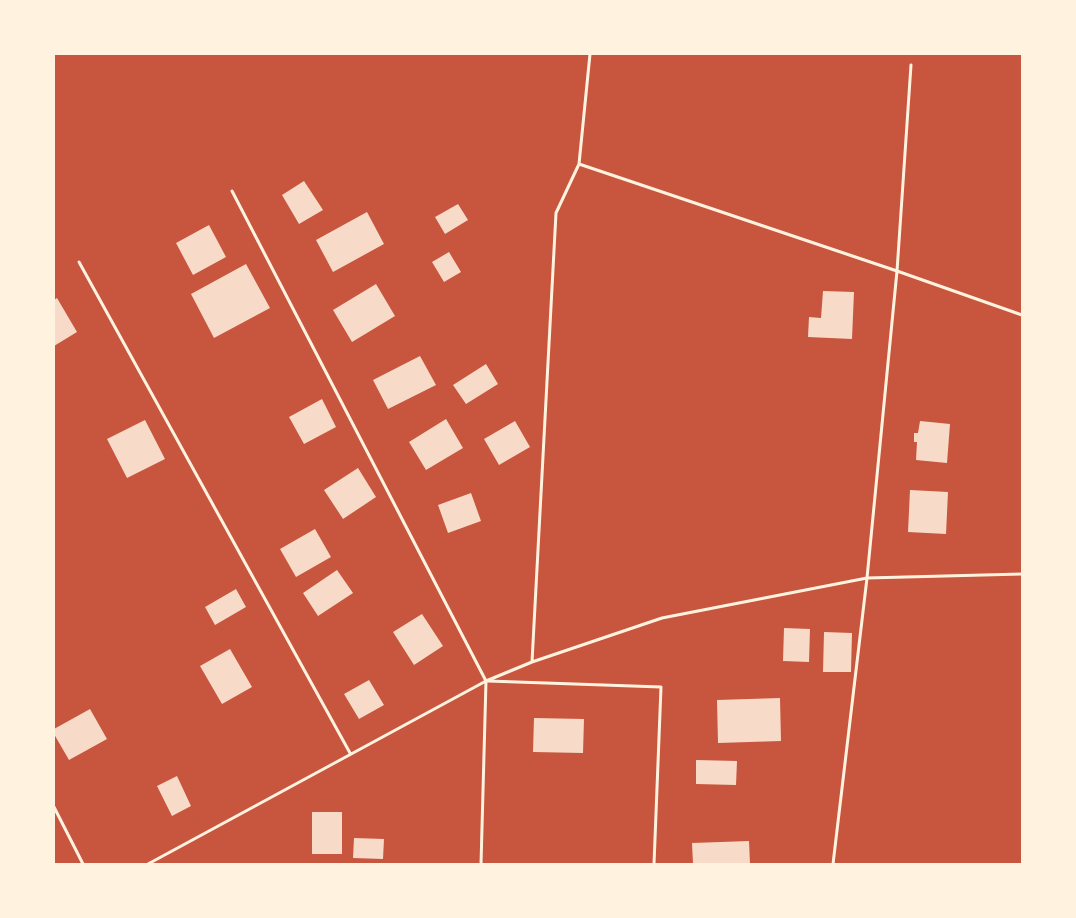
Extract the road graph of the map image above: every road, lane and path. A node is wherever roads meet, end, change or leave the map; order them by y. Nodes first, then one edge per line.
1 (590, 54) edge
2 (912, 65) dead end
3 (579, 164) junction
4 (232, 191) dead end
5 (79, 262) dead end
6 (897, 271) junction
7 (1022, 315) edge
8 (1022, 574) edge
9 (867, 578) junction
10 (532, 662) junction
11 (486, 680) junction
12 (350, 753) junction
13 (54, 808) edge
14 (82, 864) edge
15 (148, 864) edge
16 (481, 864) edge
17 (654, 864) edge
18 (833, 864) edge

1 - 3 lane
2 - 6 lane
3 - 6 lane
3 - 10 lane
4 - 11 lane
5 - 12 lane
6 - 7 lane
6 - 9 lane
8 - 9 lane
9 - 10 lane
9 - 18 lane
10 - 11 lane
11 - 12 lane
11 - 16 lane
11 - 17 lane
12 - 15 lane
13 - 14 lane

